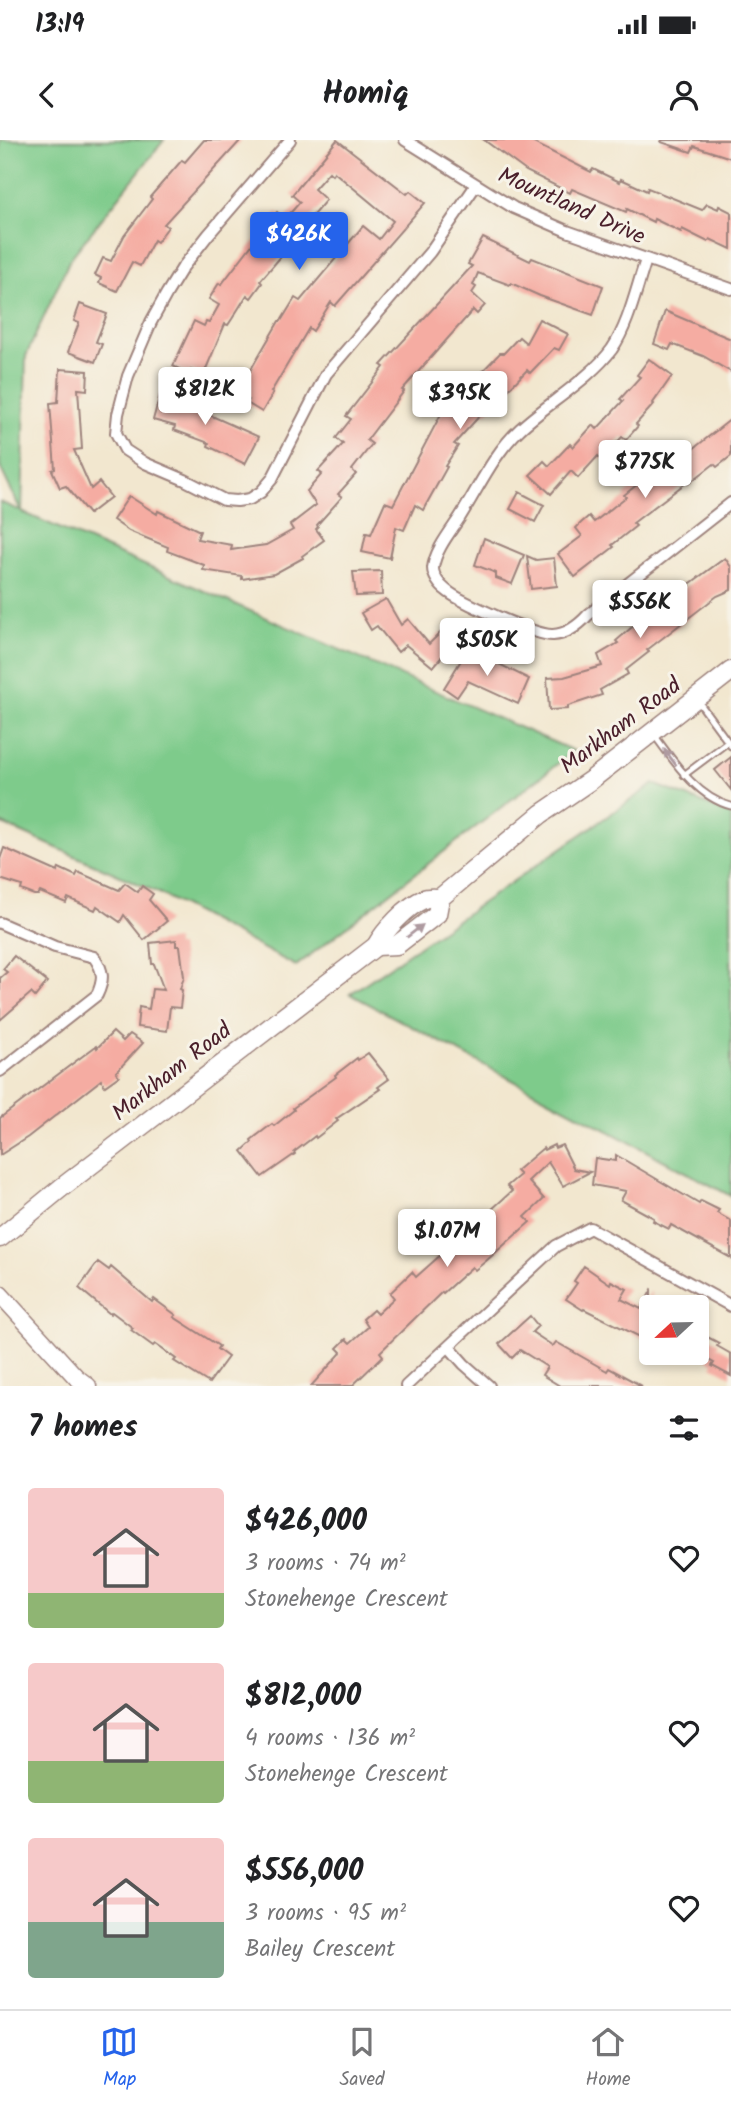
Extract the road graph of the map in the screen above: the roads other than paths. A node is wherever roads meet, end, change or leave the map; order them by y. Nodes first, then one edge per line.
1 (290, 140) edge
2 (405, 140) edge
3 (476, 185) junction
4 (646, 260) junction
5 (731, 289) edge
6 (731, 503) edge
7 (731, 671) edge
8 (696, 698) junction
9 (652, 732) junction
10 (730, 744) edge
11 (684, 775) junction
12 (731, 806) edge
13 (0, 923) edge
14 (0, 1071) edge
15 (0, 1238) edge
16 (0, 1294) edge
17 (731, 1306) edge
18 (449, 1347) junction
19 (88, 1386) edge
20 (406, 1386) edge
21 (489, 1386) edge

1 - 3 street
2 - 3 street, Mountland Drive
3 - 4 street, Mountland Drive
4 - 5 street, Mountland Drive
4 - 6 street
7 - 8 main road, Markham Road
8 - 9 main road, Markham Road
8 - 10 lane
11 -> 9 lane
9 - 15 main road, Markham Road
10 - 11 lane
11 - 12 lane
13 - 14 street
16 - 19 street
17 - 18 street
18 - 20 street
18 - 21 street

